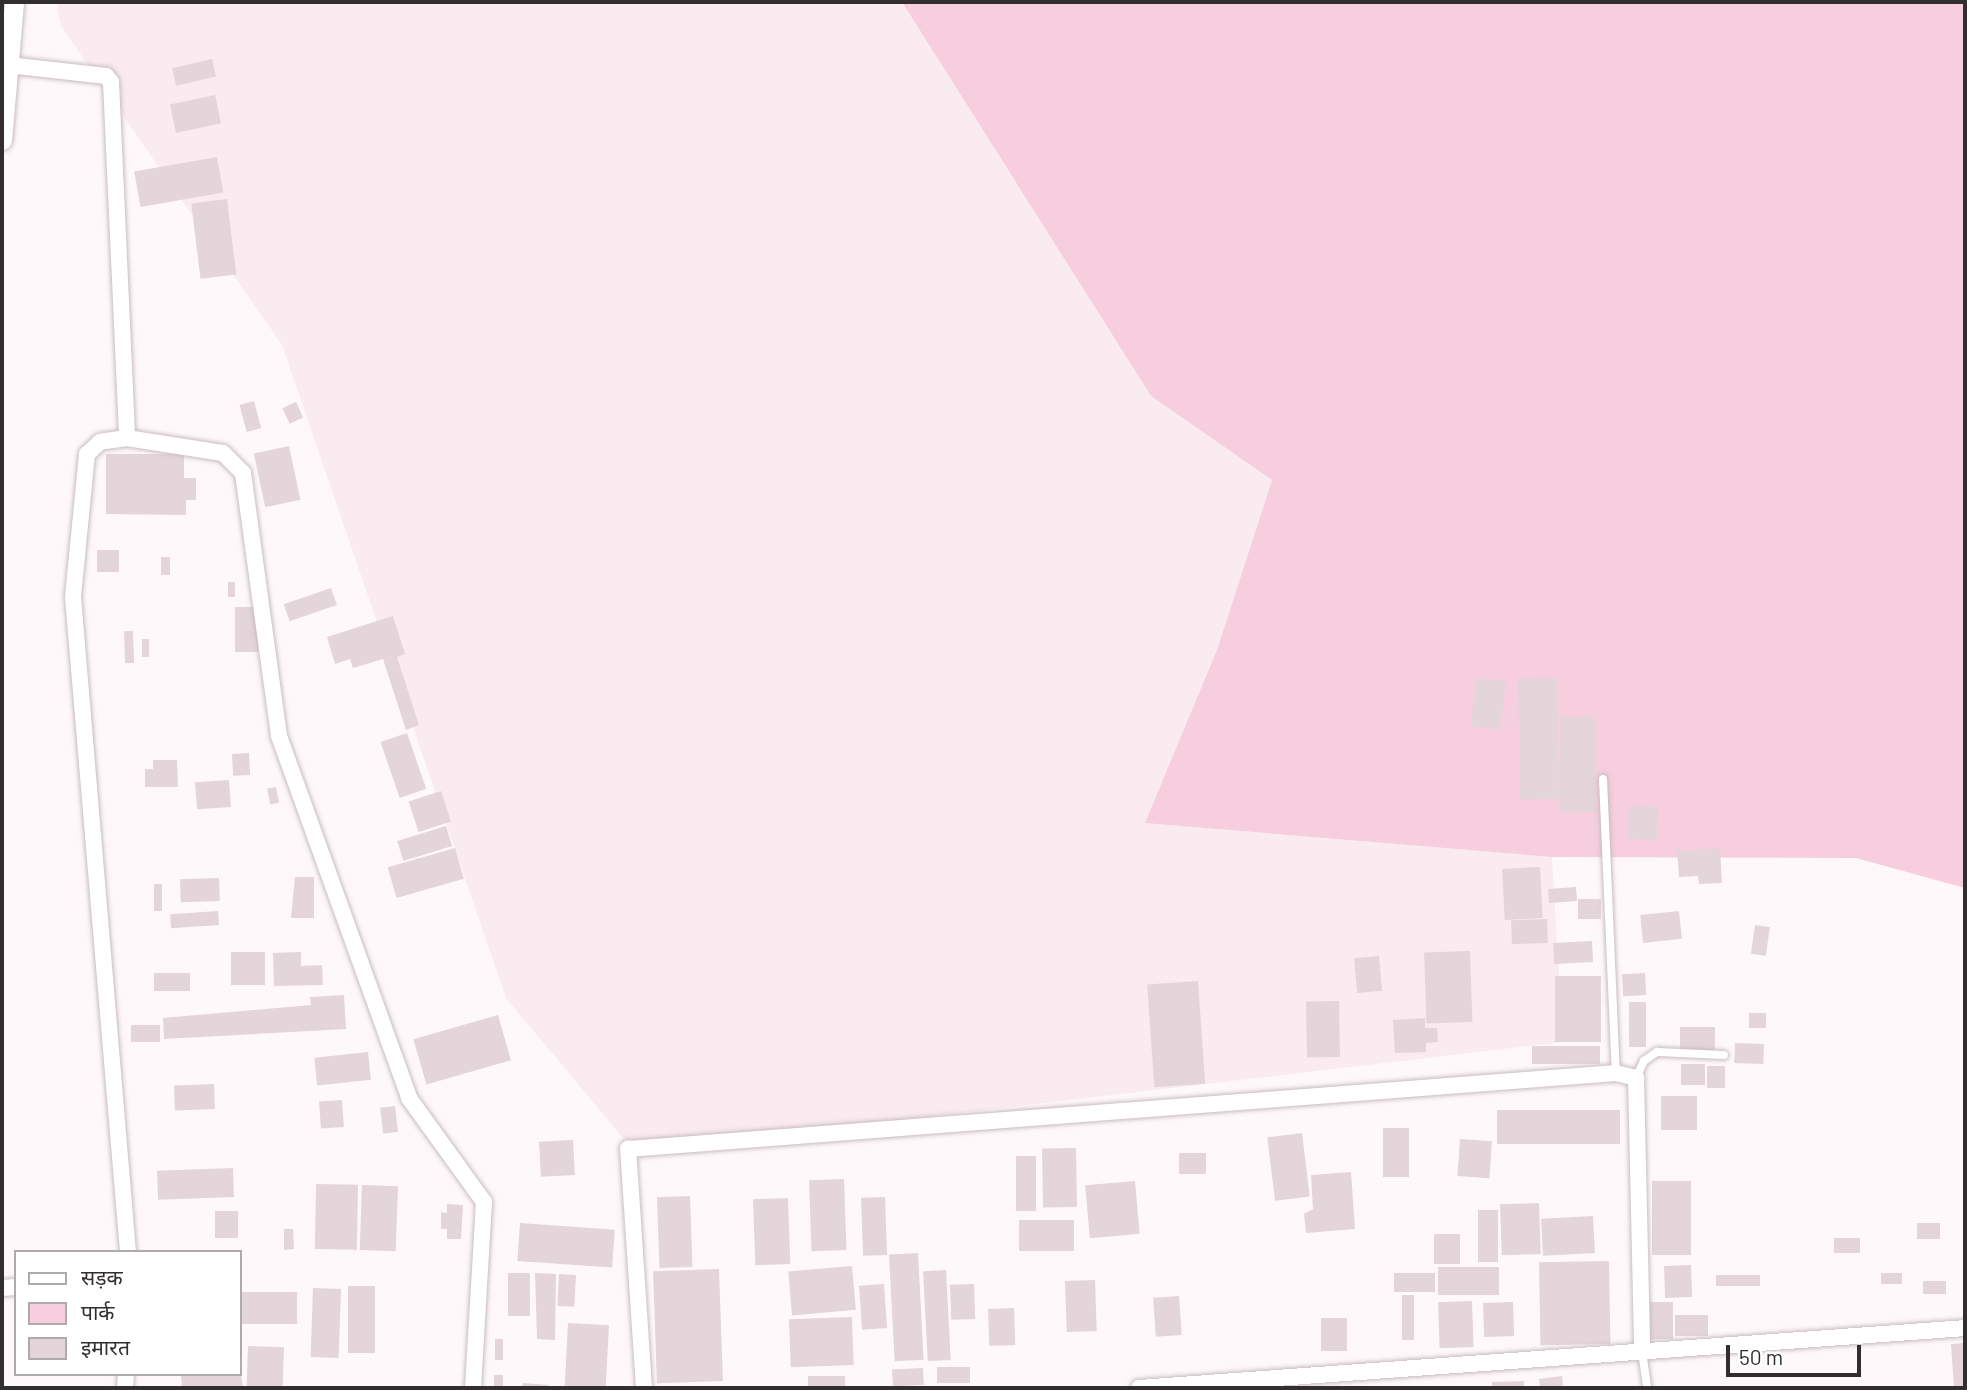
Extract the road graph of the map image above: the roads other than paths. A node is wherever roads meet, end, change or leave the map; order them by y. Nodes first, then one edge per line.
1 (14, 2) edge
2 (8, 65) junction
3 (2, 140) edge
4 (127, 438) junction
5 (1603, 779) dead end
6 (1724, 1055) dead end
7 (1616, 1073) junction
8 (1636, 1078) junction
9 (128, 1250) edge
10 (1965, 1328) edge
11 (1642, 1351) junction
12 (473, 1388) edge
13 (644, 1388) edge
14 (1139, 1388) edge
15 (1647, 1388) edge

1 - 2 street
2 - 3 street
2 - 4 street
4 - 9 street
4 - 12 street
5 - 7 lane
6 - 8 lane
7 - 8 street
7 - 13 street
8 - 11 street
10 - 11 street
11 - 14 street
11 - 15 lane

